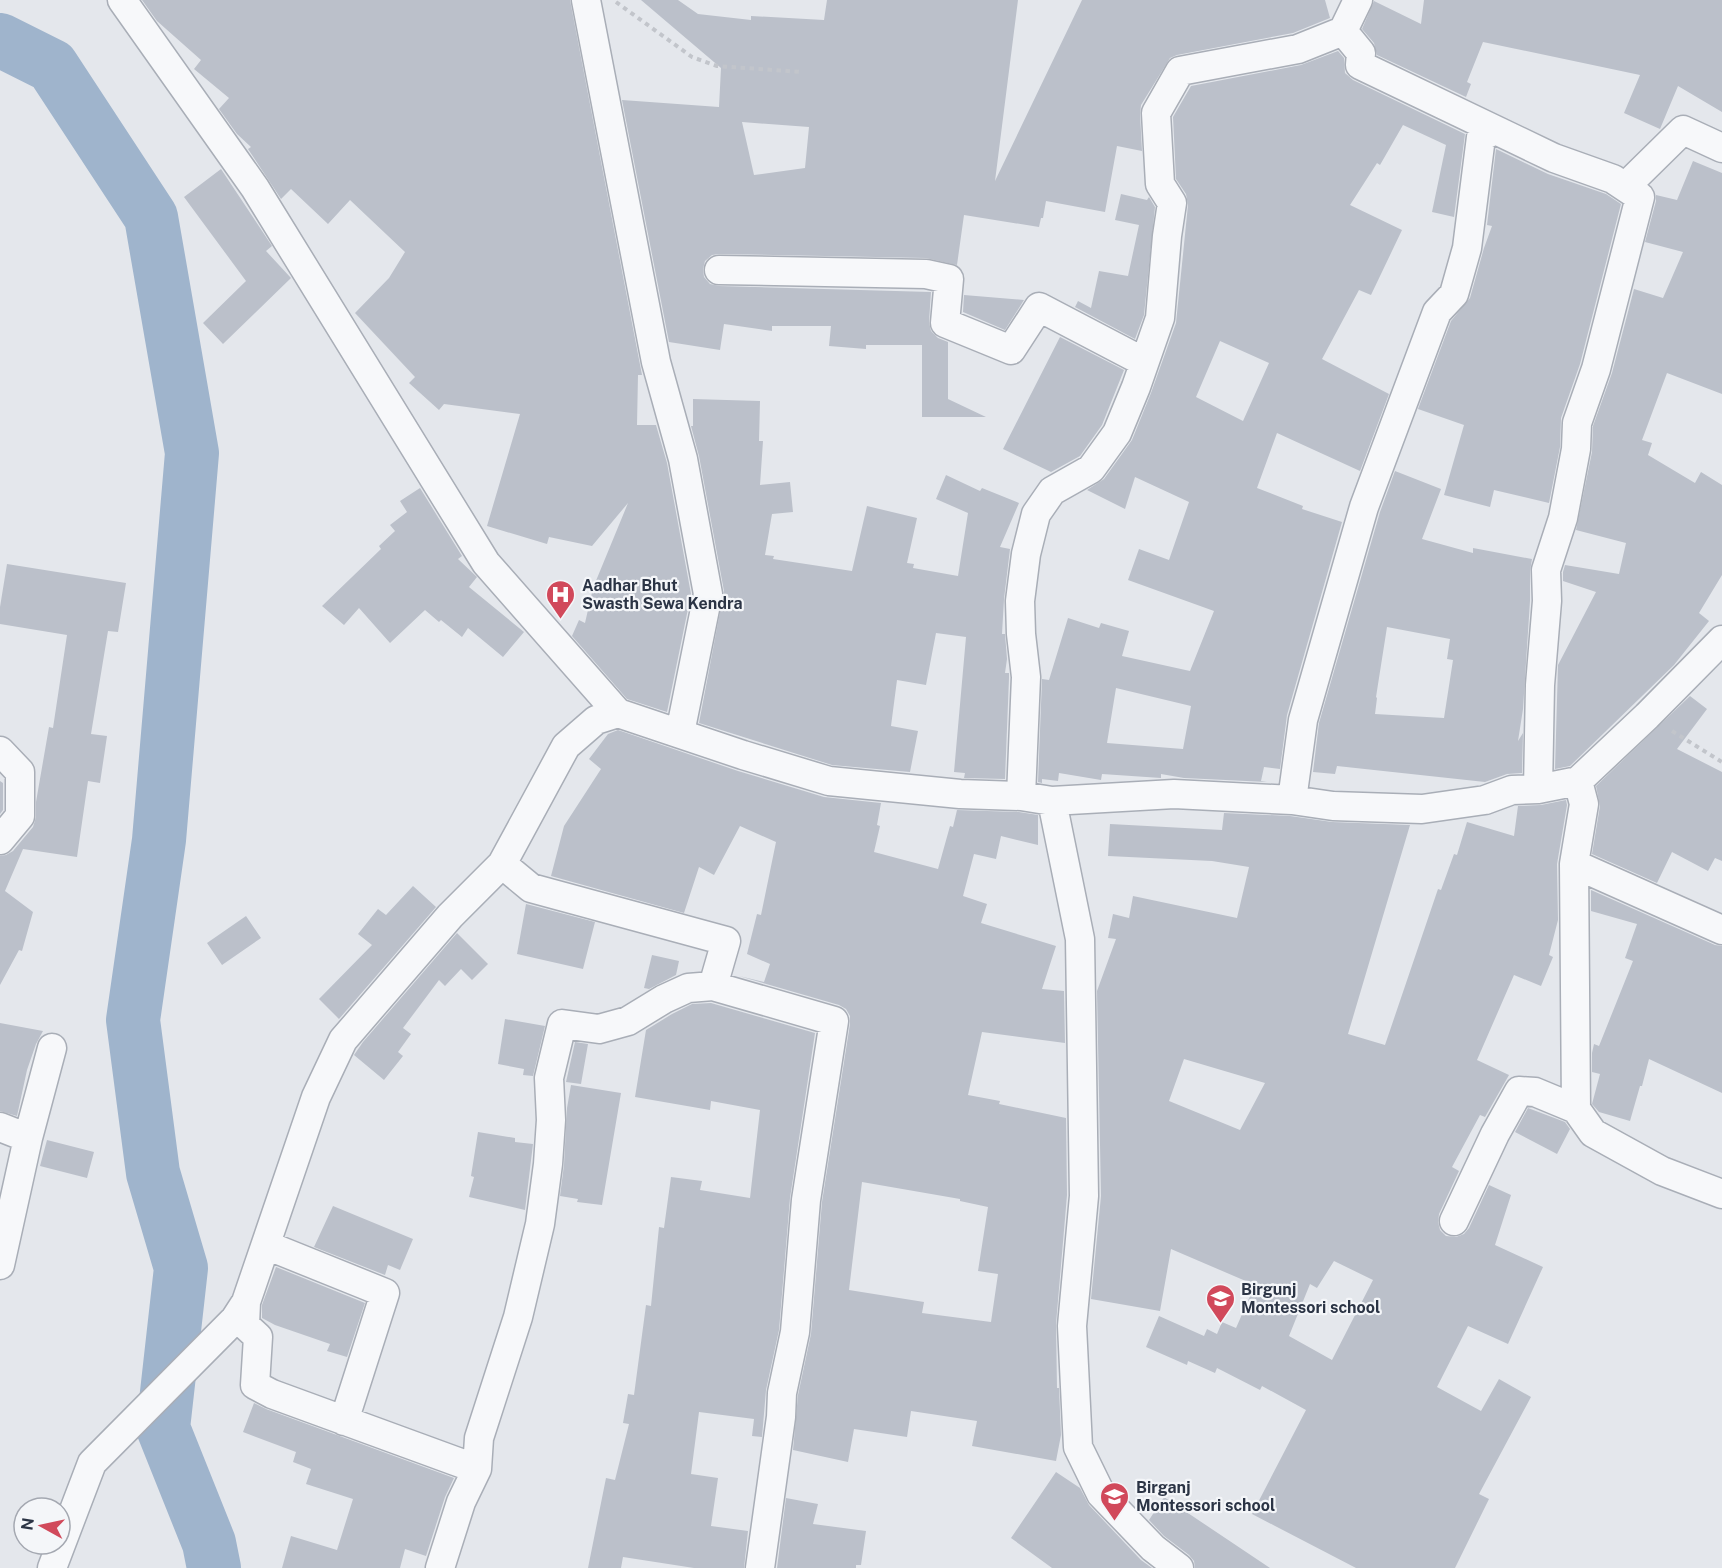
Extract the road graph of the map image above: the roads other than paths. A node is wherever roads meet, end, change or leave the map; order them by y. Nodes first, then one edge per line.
1 (122, 0) edge
2 (586, 0) edge
3 (1358, 0) edge
4 (1343, 31) junction
5 (1495, 130) junction
6 (1722, 148) edge
7 (1625, 188) junction
8 (719, 270) dead end
9 (1144, 362) junction
10 (1722, 640) edge
11 (618, 712) junction
12 (680, 734) junction
13 (0, 751) edge
14 (1578, 781) junction
15 (1538, 789) junction
16 (1021, 796) junction
17 (1292, 800) junction
18 (1052, 801) junction
19 (0, 840) edge
20 (502, 864) junction
21 (1574, 864) junction
22 (1722, 930) edge
23 (713, 986) junction
24 (52, 1048) dead end
25 (1576, 1109) junction
26 (0, 1127) edge
27 (28, 1138) junction
28 (1722, 1194) edge
29 (1454, 1221) dead end
30 (266, 1245) junction
31 (0, 1265) edge
32 (241, 1311) junction
33 (344, 1420) junction
34 (477, 1469) junction
35 (52, 1568) edge
36 (440, 1568) edge
37 (760, 1568) edge
38 (1179, 1568) edge

1 - 11 street
2 - 12 street
3 - 4 street
4 - 5 street
4 - 9 street
5 - 7 street
5 - 17 street
6 - 7 street
7 - 15 street
8 - 9 street
9 - 16 street
10 - 14 street
11 - 12 street
11 - 20 street
12 - 16 street
13 - 19 street
14 - 15 street
14 - 21 street
15 - 17 street
16 - 18 street
17 - 18 street
18 - 38 street
20 - 23 street
20 - 30 street
21 - 22 street
21 - 25 street
23 - 34 street
23 - 37 street
24 - 27 street
25 - 28 street
25 - 29 street
26 - 27 street
27 - 31 street
30 - 32 street
30 - 33 street
32 - 33 street
32 - 35 street
33 - 34 street
34 - 36 street

